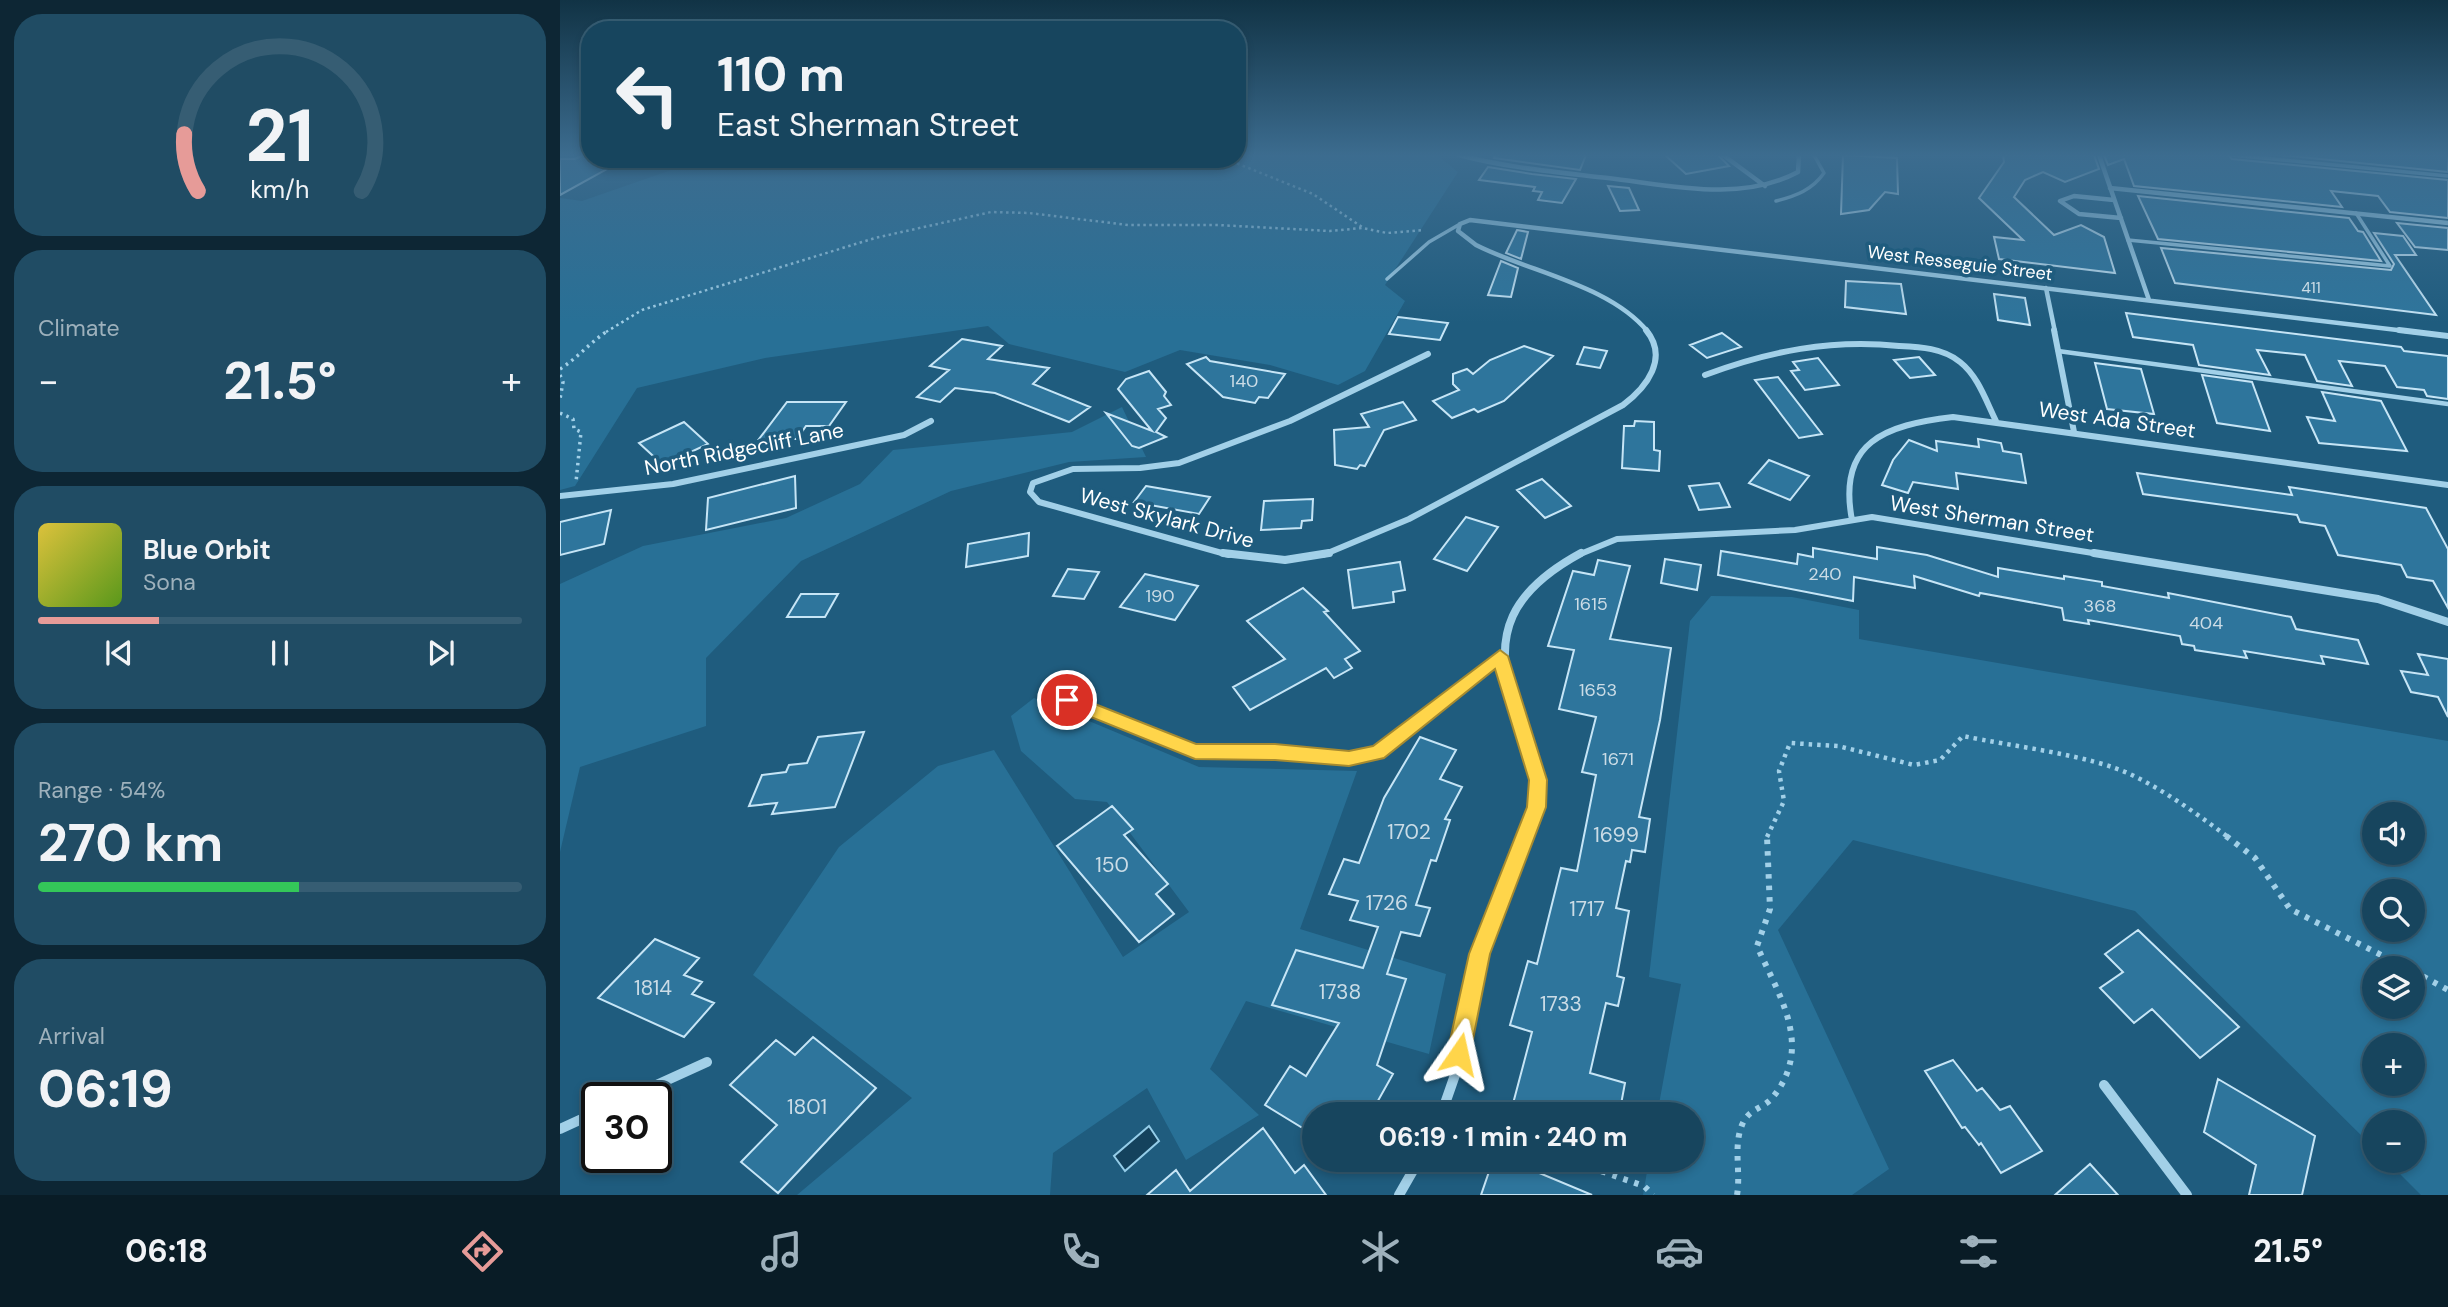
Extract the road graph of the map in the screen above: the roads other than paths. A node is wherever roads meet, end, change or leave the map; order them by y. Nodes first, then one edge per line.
1 (2071, 211) edge
2 (2119, 211) edge
3 (2335, 211) edge
4 (2357, 213) junction
5 (2121, 218) junction
6 (2448, 223) edge
7 (1460, 224) junction
8 (2128, 240) junction
9 (1387, 279) dead end
10 (2046, 288) junction
11 (2149, 300) junction
12 (2448, 336) edge
13 (2058, 351) junction
14 (1428, 354) dead end
15 (1704, 374) dead end
16 (2448, 404) edge
17 (931, 421) dead end
18 (1996, 421) junction
19 (2074, 432) junction
20 (2448, 485) edge
21 (560, 496) edge
22 (1852, 520) junction
23 (2448, 622) edge
24 (1500, 656) junction
25 (1067, 700) dead end
26 (707, 1062) dead end
27 (663, 1082) edge
28 (2104, 1085) dead end
29 (1447, 1102) edge
30 (581, 1119) edge
31 (560, 1129) edge
32 (1412, 1172) edge
33 (1399, 1195) edge
34 (2187, 1195) edge

1 - 5 street
2 - 5 street
3 - 4 street
4 - 6 street
4 - 8 lane
5 - 8 street
7 - 9 lane
7 - 10 street, West Resseguie Street
7 - 14 street, West Skylark Drive
8 - 11 street
10 - 11 street, West Resseguie Street
10 - 13 street
11 - 12 street, West Resseguie Street
13 - 16 lane
13 - 19 street
15 - 18 street
17 - 21 street, North Ridgecliff Lane
18 - 19 street, West Ada Street
18 - 22 street, West Ada Street
19 - 20 street, West Ada Street
22 - 23 street, West Sherman Street
22 - 24 street, West Sherman Street
24 - 25 street
24 - 29 street
26 - 27 street
28 - 34 street
30 - 31 street
32 - 33 street

